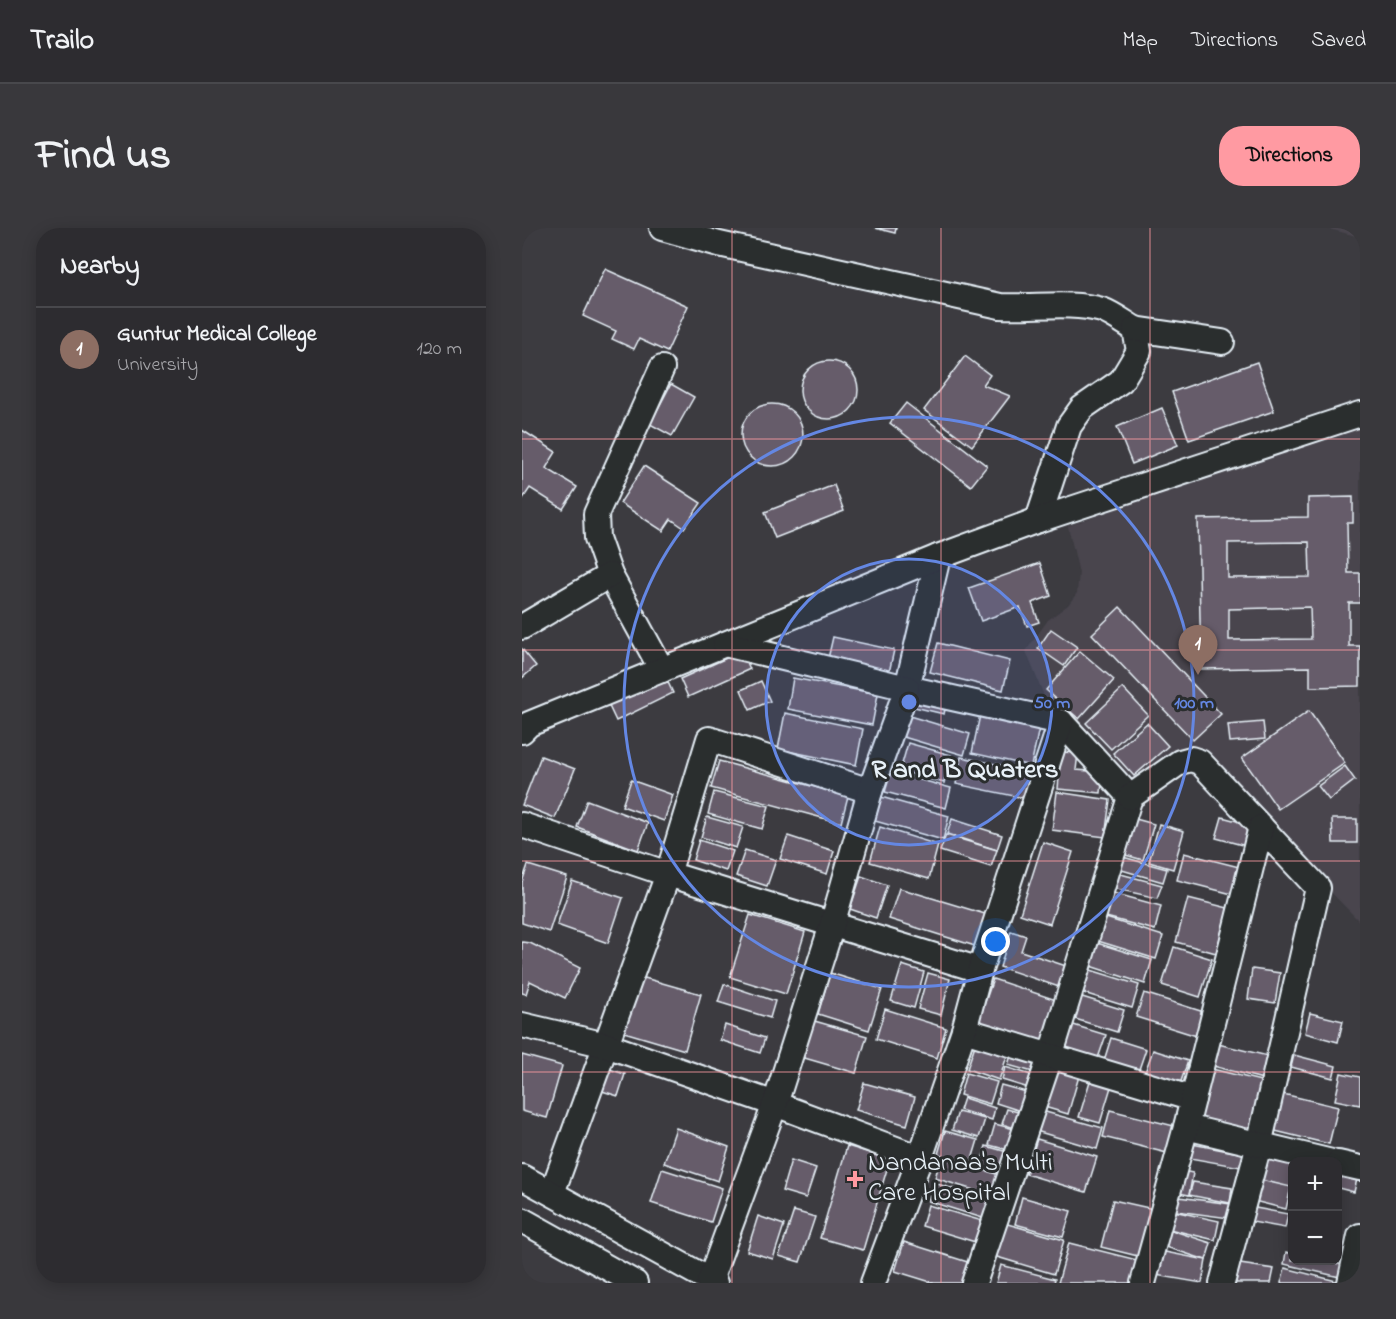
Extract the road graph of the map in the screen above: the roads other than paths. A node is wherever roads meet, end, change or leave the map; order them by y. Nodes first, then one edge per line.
1 (662, 228) edge
2 (1135, 329) junction
3 (1222, 342) dead end
4 (662, 368) dead end
5 (1360, 414) edge
6 (1038, 520) junction
7 (938, 557) junction
8 (610, 575) junction
9 (522, 627) edge
10 (725, 644) junction
11 (662, 670) junction
12 (907, 688) junction
13 (1061, 722) junction
14 (522, 731) edge
15 (870, 791) junction
16 (1130, 797) junction
17 (522, 825) edge
18 (1261, 827) junction
19 (668, 874) junction
20 (832, 924) junction
21 (980, 970) junction
22 (522, 1024) edge
23 (964, 1030) junction
24 (606, 1045) junction
25 (1050, 1057) junction
26 (1193, 1099) junction
27 (775, 1104) junction
28 (1186, 1127) junction
29 (1259, 1144) junction
30 (1315, 1157) edge
31 (920, 1158) junction
32 (1342, 1164) edge
33 (1360, 1168) edge
34 (522, 1177) edge
35 (552, 1193) junction
36 (522, 1220) edge
37 (1360, 1236) edge
38 (711, 1282) edge
39 (635, 1283) edge
40 (873, 1283) edge
41 (974, 1283) edge
42 (1143, 1283) edge
43 (1222, 1283) edge
44 (1350, 1283) edge

1 - 2 street
2 - 3 street
2 - 6 street
4 - 8 street
5 - 6 street
6 - 7 street
7 - 10 street
7 - 12 street
8 - 9 street
8 - 11 street
10 - 11 street
10 - 12 street
11 - 14 street
12 - 13 street
12 - 15 street
13 - 16 street
13 - 21 street
15 - 19 street
15 - 20 street
16 - 18 street
16 - 25 street
17 - 19 street
18 - 26 street
18 - 29 street
19 - 20 street
19 - 24 street
20 - 21 street
20 - 27 street
21 - 23 street
22 - 24 street
23 - 25 street
23 - 31 street
24 - 27 street
24 - 35 street
25 - 26 street
25 - 41 street
26 - 28 street
27 - 31 street
27 - 38 street
28 - 29 street
28 - 42 street
29 - 30 street
29 - 43 street
31 - 40 street
32 - 33 street
34 - 35 street
35 - 38 street
36 - 39 street
37 - 44 street

